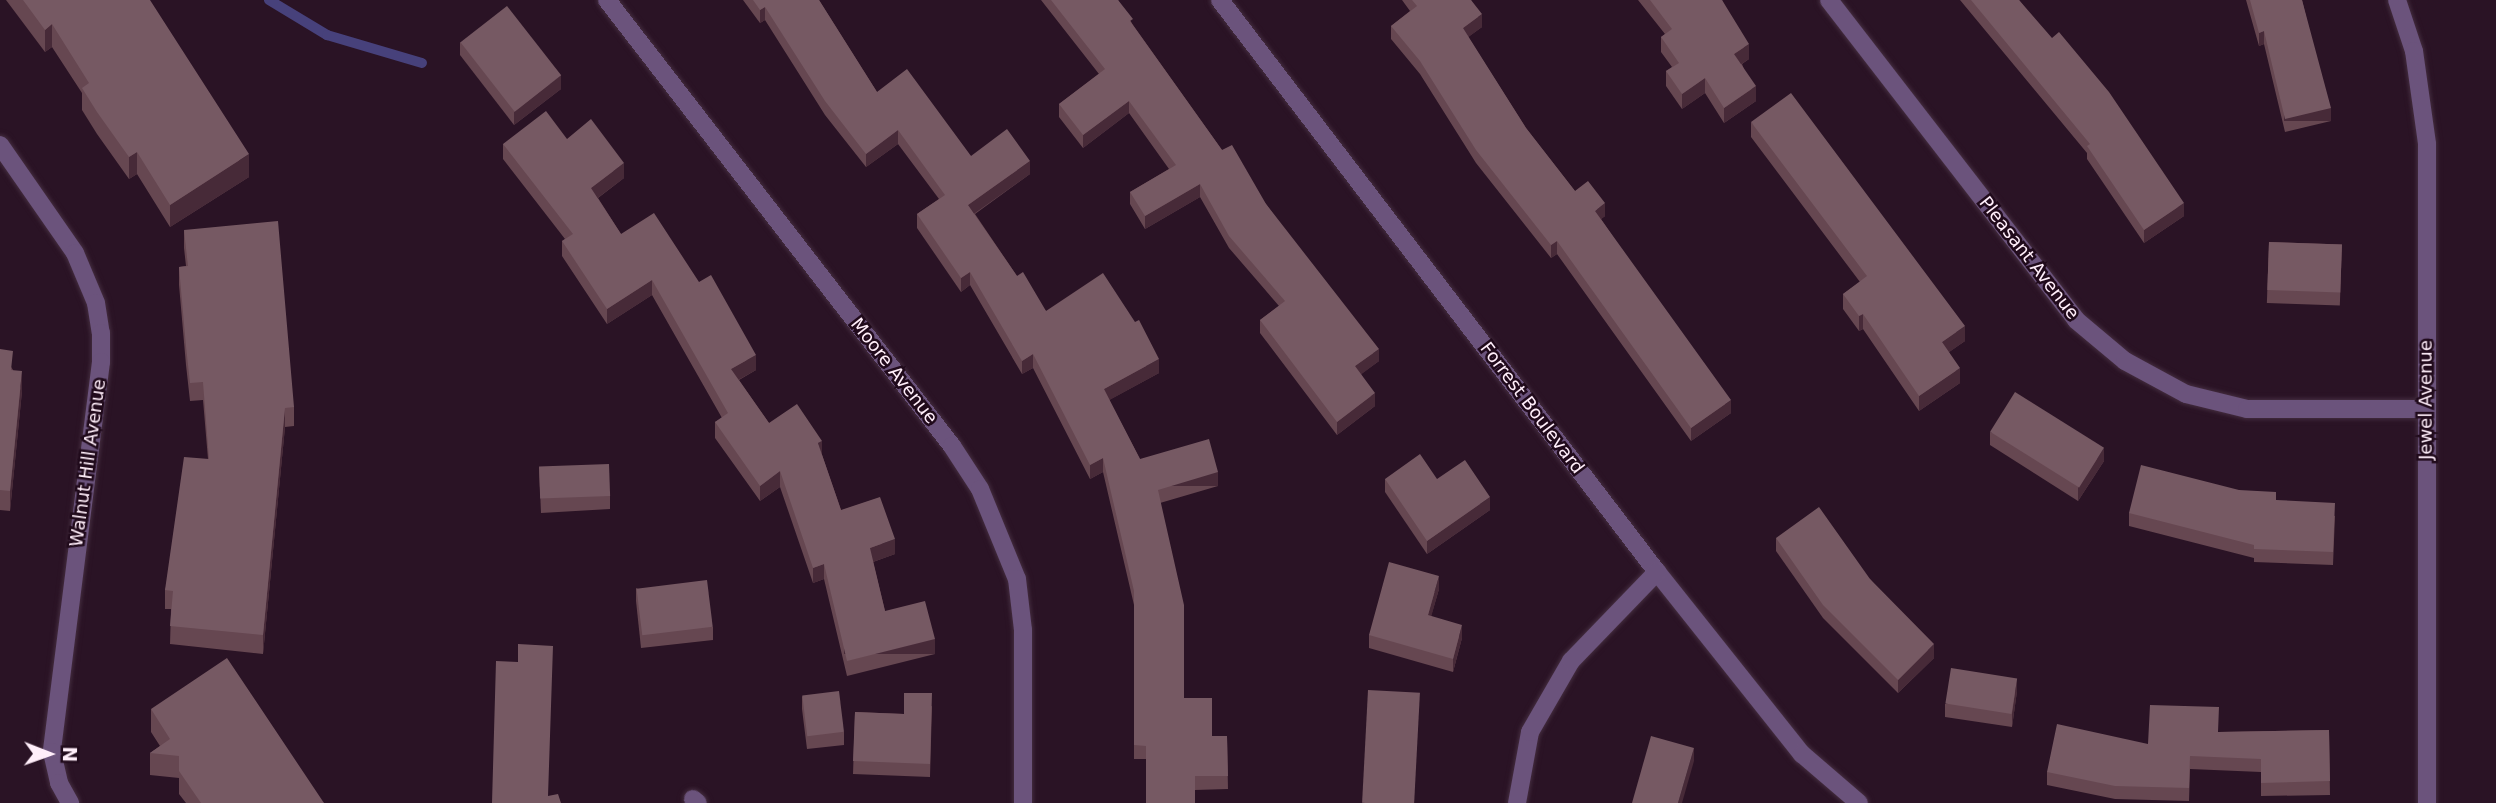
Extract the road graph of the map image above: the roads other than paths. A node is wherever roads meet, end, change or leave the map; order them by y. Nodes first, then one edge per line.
1 (607, 0) edge
2 (1220, 0) edge
3 (1829, 0) edge
4 (2397, 0) edge
5 (0, 145) edge
6 (2426, 409) junction
7 (1657, 572) junction
8 (70, 803) edge
9 (1023, 803) edge
10 (1517, 803) edge
11 (1859, 803) edge
12 (2427, 803) edge

1 - 9 street, Moore Avenue
2 - 7 street, Forrest Boulevard
3 - 6 street, Pleasant Avenue
4 - 6 street, Jewel Avenue
5 - 8 street, Walnut Hill Avenue
6 - 12 street, Jewel Avenue
7 - 10 street
7 - 11 street, Forrest Boulevard

